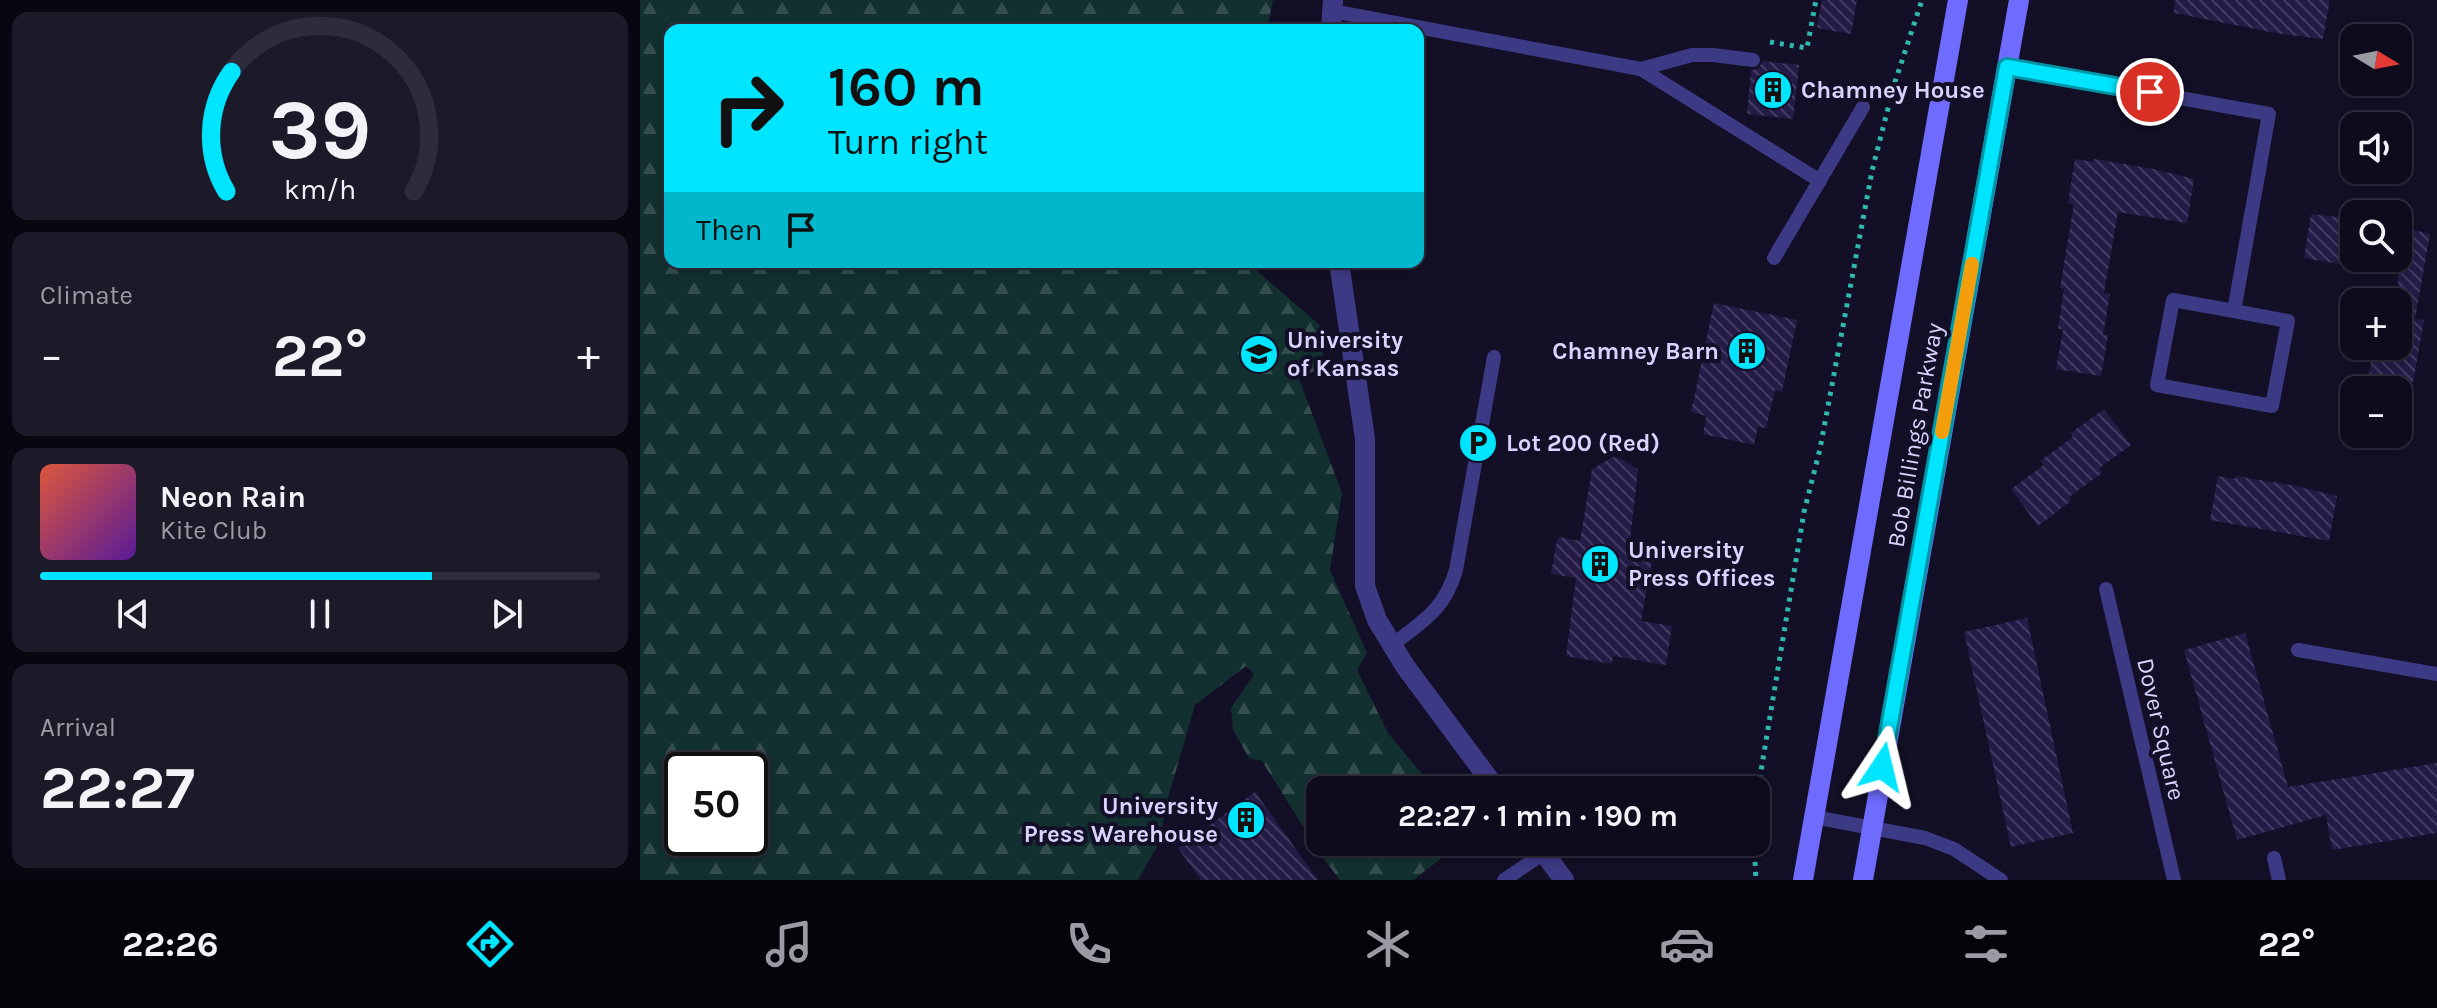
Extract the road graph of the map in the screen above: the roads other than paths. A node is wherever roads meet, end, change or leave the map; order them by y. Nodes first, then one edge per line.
1 (1958, 0) edge
2 (2019, 0) edge
3 (1332, 14) edge
4 (1388, 24) edge
5 (1424, 30) edge
6 (1753, 60) dead end
7 (2007, 67) junction
8 (1641, 69) junction
9 (1863, 107) dead end
10 (1820, 181) junction
11 (1774, 258) dead end
12 (1340, 268) edge
13 (2234, 311) junction
14 (1494, 357) dead end
15 (2106, 589) dead end
16 (1392, 645) junction
17 (2298, 650) dead end
18 (2437, 674) edge
19 (1487, 776) edge
20 (1814, 817) junction
21 (1871, 828) junction
22 (1530, 856) edge
23 (1547, 856) edge
24 (2274, 858) dead end
25 (1504, 880) edge
26 (1564, 880) edge
27 (1803, 880) edge
28 (1863, 880) edge
29 (2001, 880) edge
30 (2174, 880) edge
31 (2279, 880) edge

1 - 20 main road, Bob Billings Parkway
2 - 7 main road, Bob Billings Parkway
3 - 4 lane
5 - 8 lane
6 - 8 lane
7 - 13 lane
7 - 21 main road, Bob Billings Parkway
8 - 10 lane
9 - 10 lane
10 - 11 lane
12 - 16 street
13 - 13 lane
14 - 16 lane
15 - 30 lane, Dover Square
16 - 19 street
17 - 18 lane
20 - 21 lane
20 - 27 main road, Bob Billings Parkway
21 - 28 main road, Bob Billings Parkway
21 - 29 lane
22 - 25 lane
23 - 26 street
24 - 31 lane

